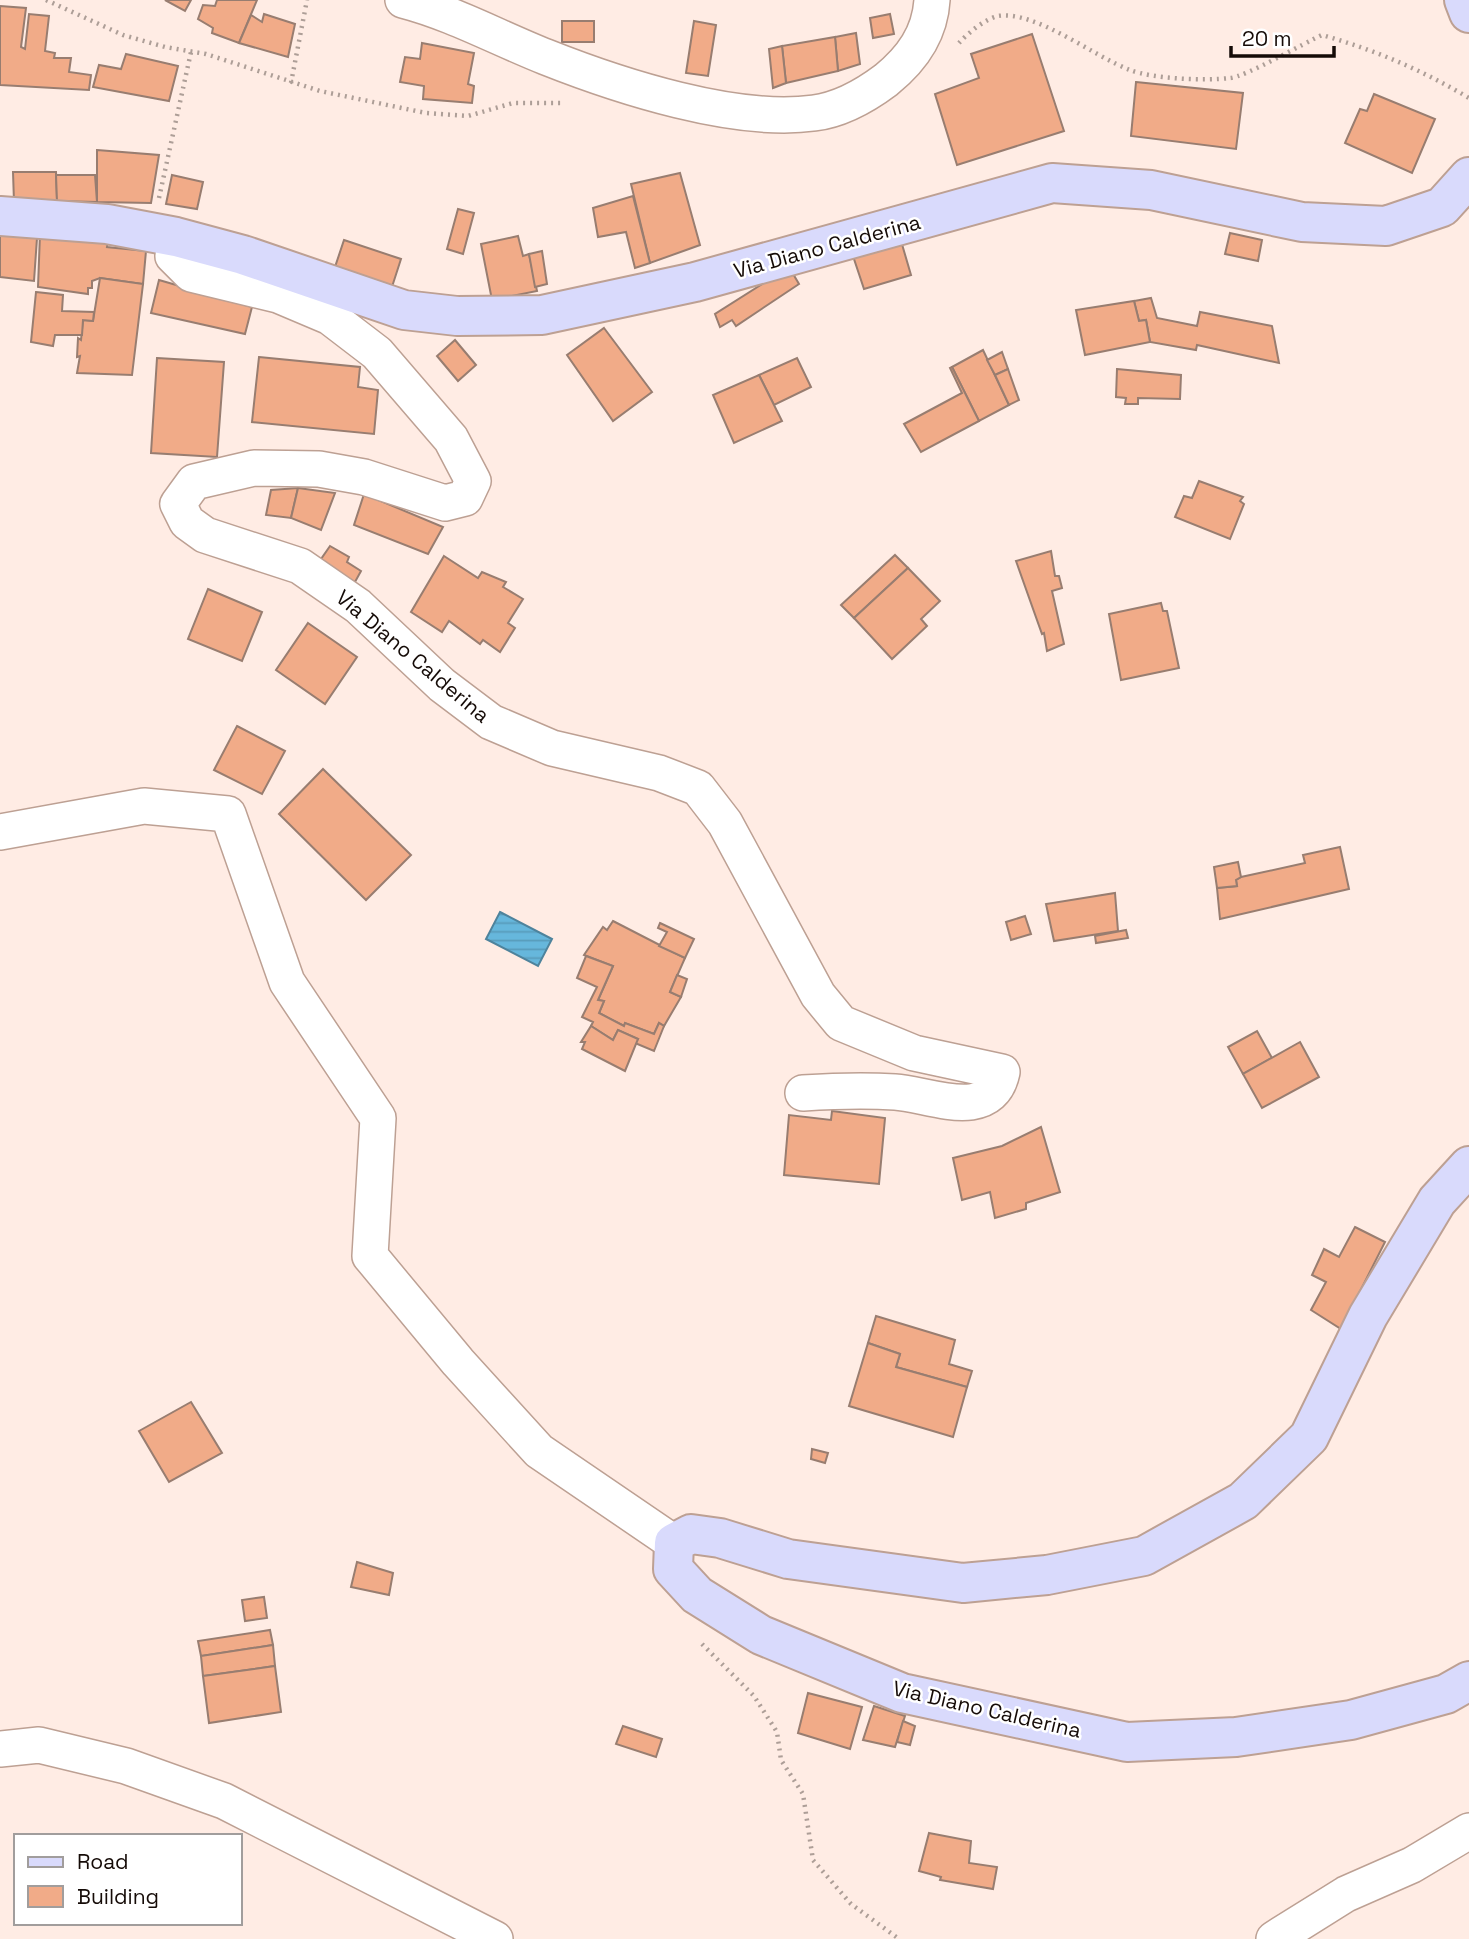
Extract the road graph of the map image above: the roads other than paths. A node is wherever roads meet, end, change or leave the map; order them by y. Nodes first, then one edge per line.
1 (403, 0) edge
2 (932, 0) edge
3 (1464, 0) edge
4 (1469, 13) edge
5 (1469, 177) edge
6 (0, 216) edge
7 (164, 235) junction
8 (0, 832) edge
9 (803, 1093) dead end
10 (1469, 1166) edge
11 (674, 1543) junction
12 (1469, 1681) edge
13 (0, 1749) edge
14 (1469, 1831) edge
15 (495, 1939) edge
16 (1274, 1939) edge

1 - 2 street
3 - 4 main road
5 - 7 main road, Via Diano Calderina
6 - 7 main road, Via Diano Calderina
7 - 9 street, Via Diano Calderina
8 - 11 street
10 - 11 main road
11 - 12 main road, Via Diano Calderina
13 - 15 street
14 - 16 street

